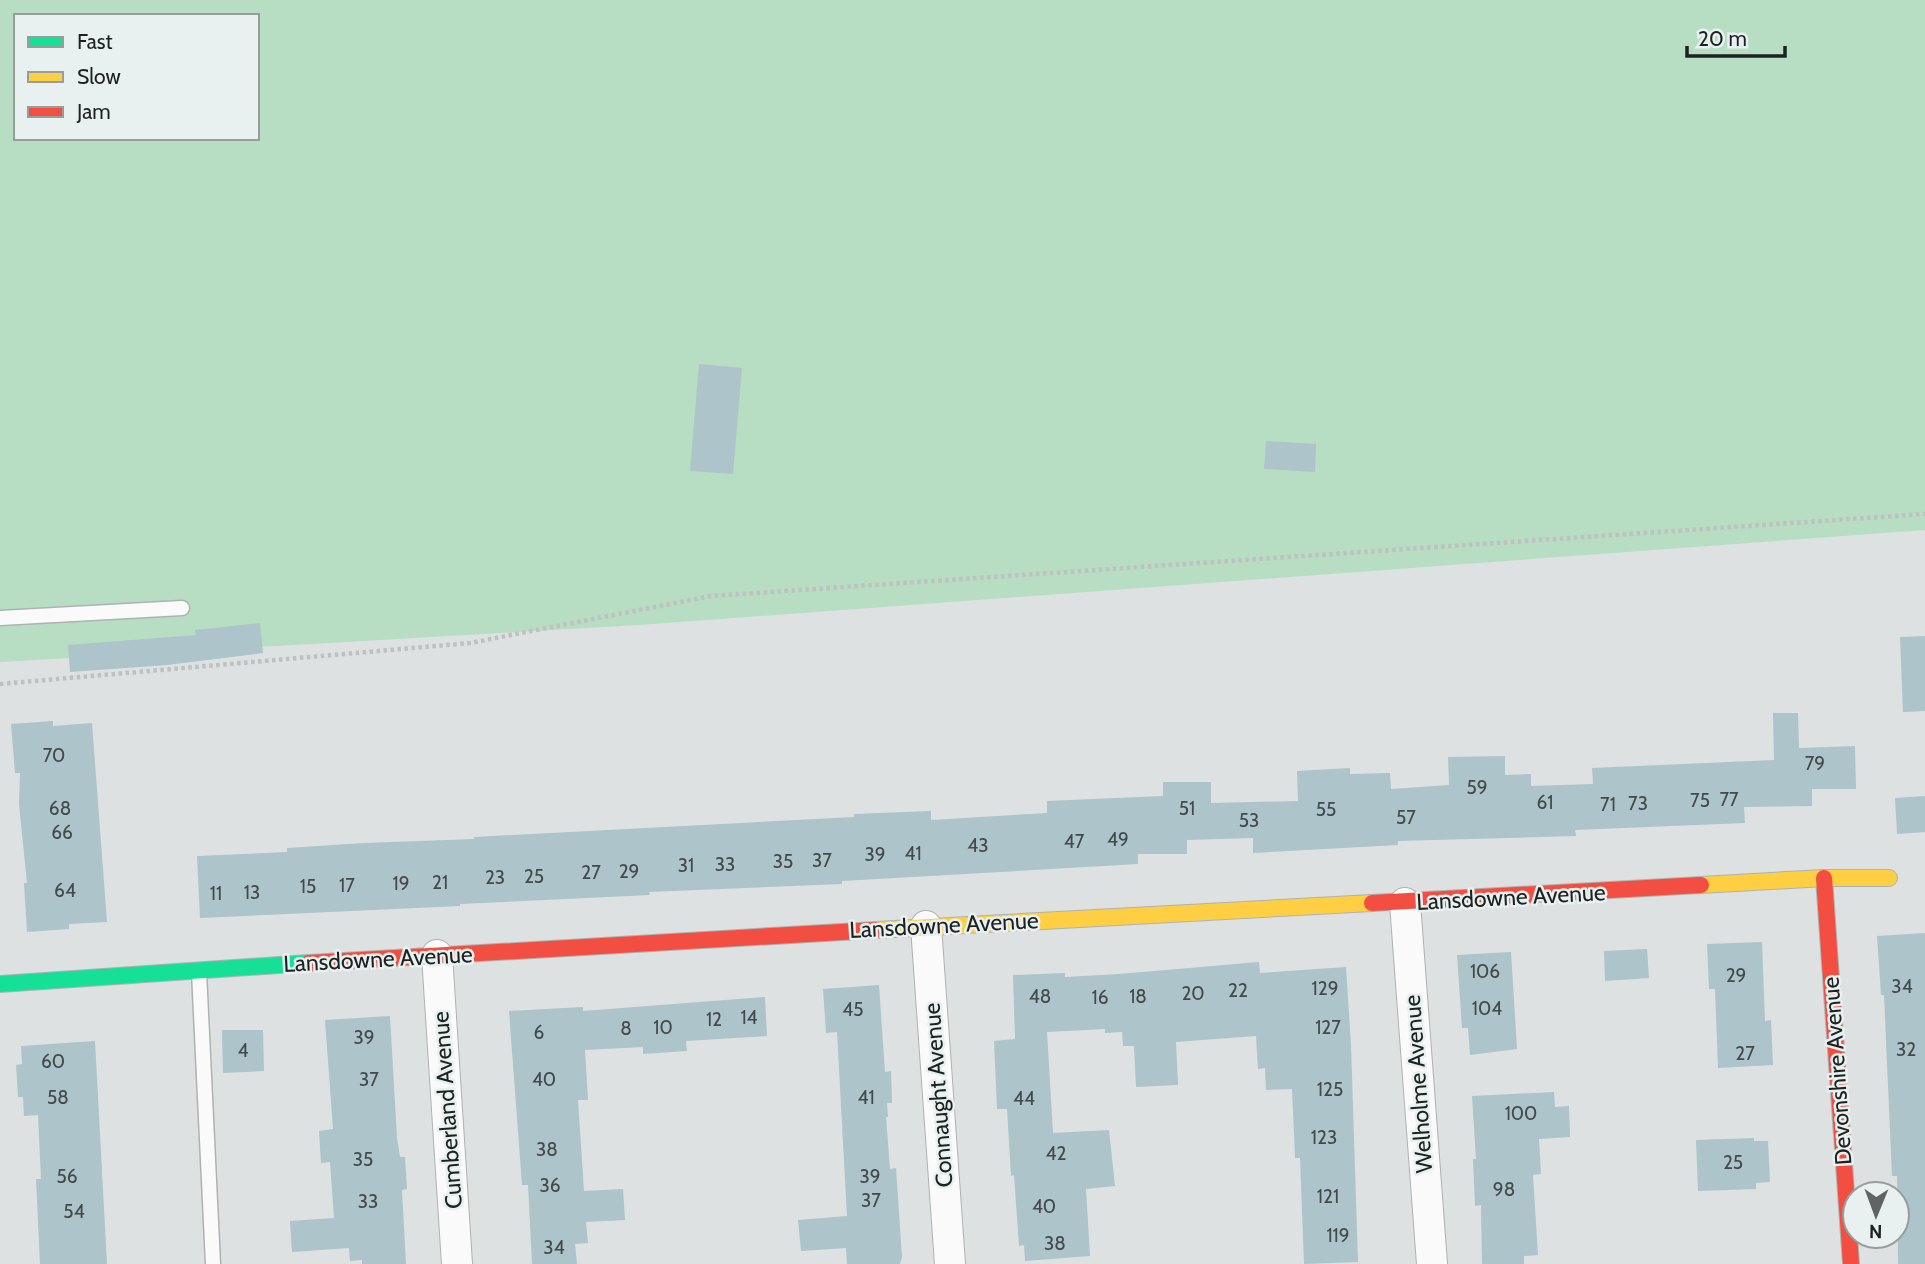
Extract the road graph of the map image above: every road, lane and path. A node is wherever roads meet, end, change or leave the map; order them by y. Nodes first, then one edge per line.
1 (1925, 514) edge
2 (181, 608) dead end
3 (0, 618) edge
4 (0, 684) edge
5 (1824, 878) junction
6 (1889, 878) dead end
7 (1405, 903) junction
8 (926, 926) junction
9 (437, 955) junction
10 (199, 969) junction
11 (0, 984) edge
12 (213, 1264) edge
13 (457, 1264) edge
14 (950, 1264) edge
15 (1432, 1264) edge
16 (1851, 1264) edge

1 - 4 path
2 - 3 lane
5 - 6 street, Lansdowne Avenue
5 - 7 street, Lansdowne Avenue
5 - 16 street, Devonshire Avenue
7 - 8 street, Lansdowne Avenue
7 - 15 street, Welholme Avenue
8 - 9 street, Lansdowne Avenue
8 - 14 street, Connaught Avenue
9 - 10 street, Lansdowne Avenue
9 - 13 street, Cumberland Avenue
10 - 11 street, Lansdowne Avenue
10 - 12 lane

